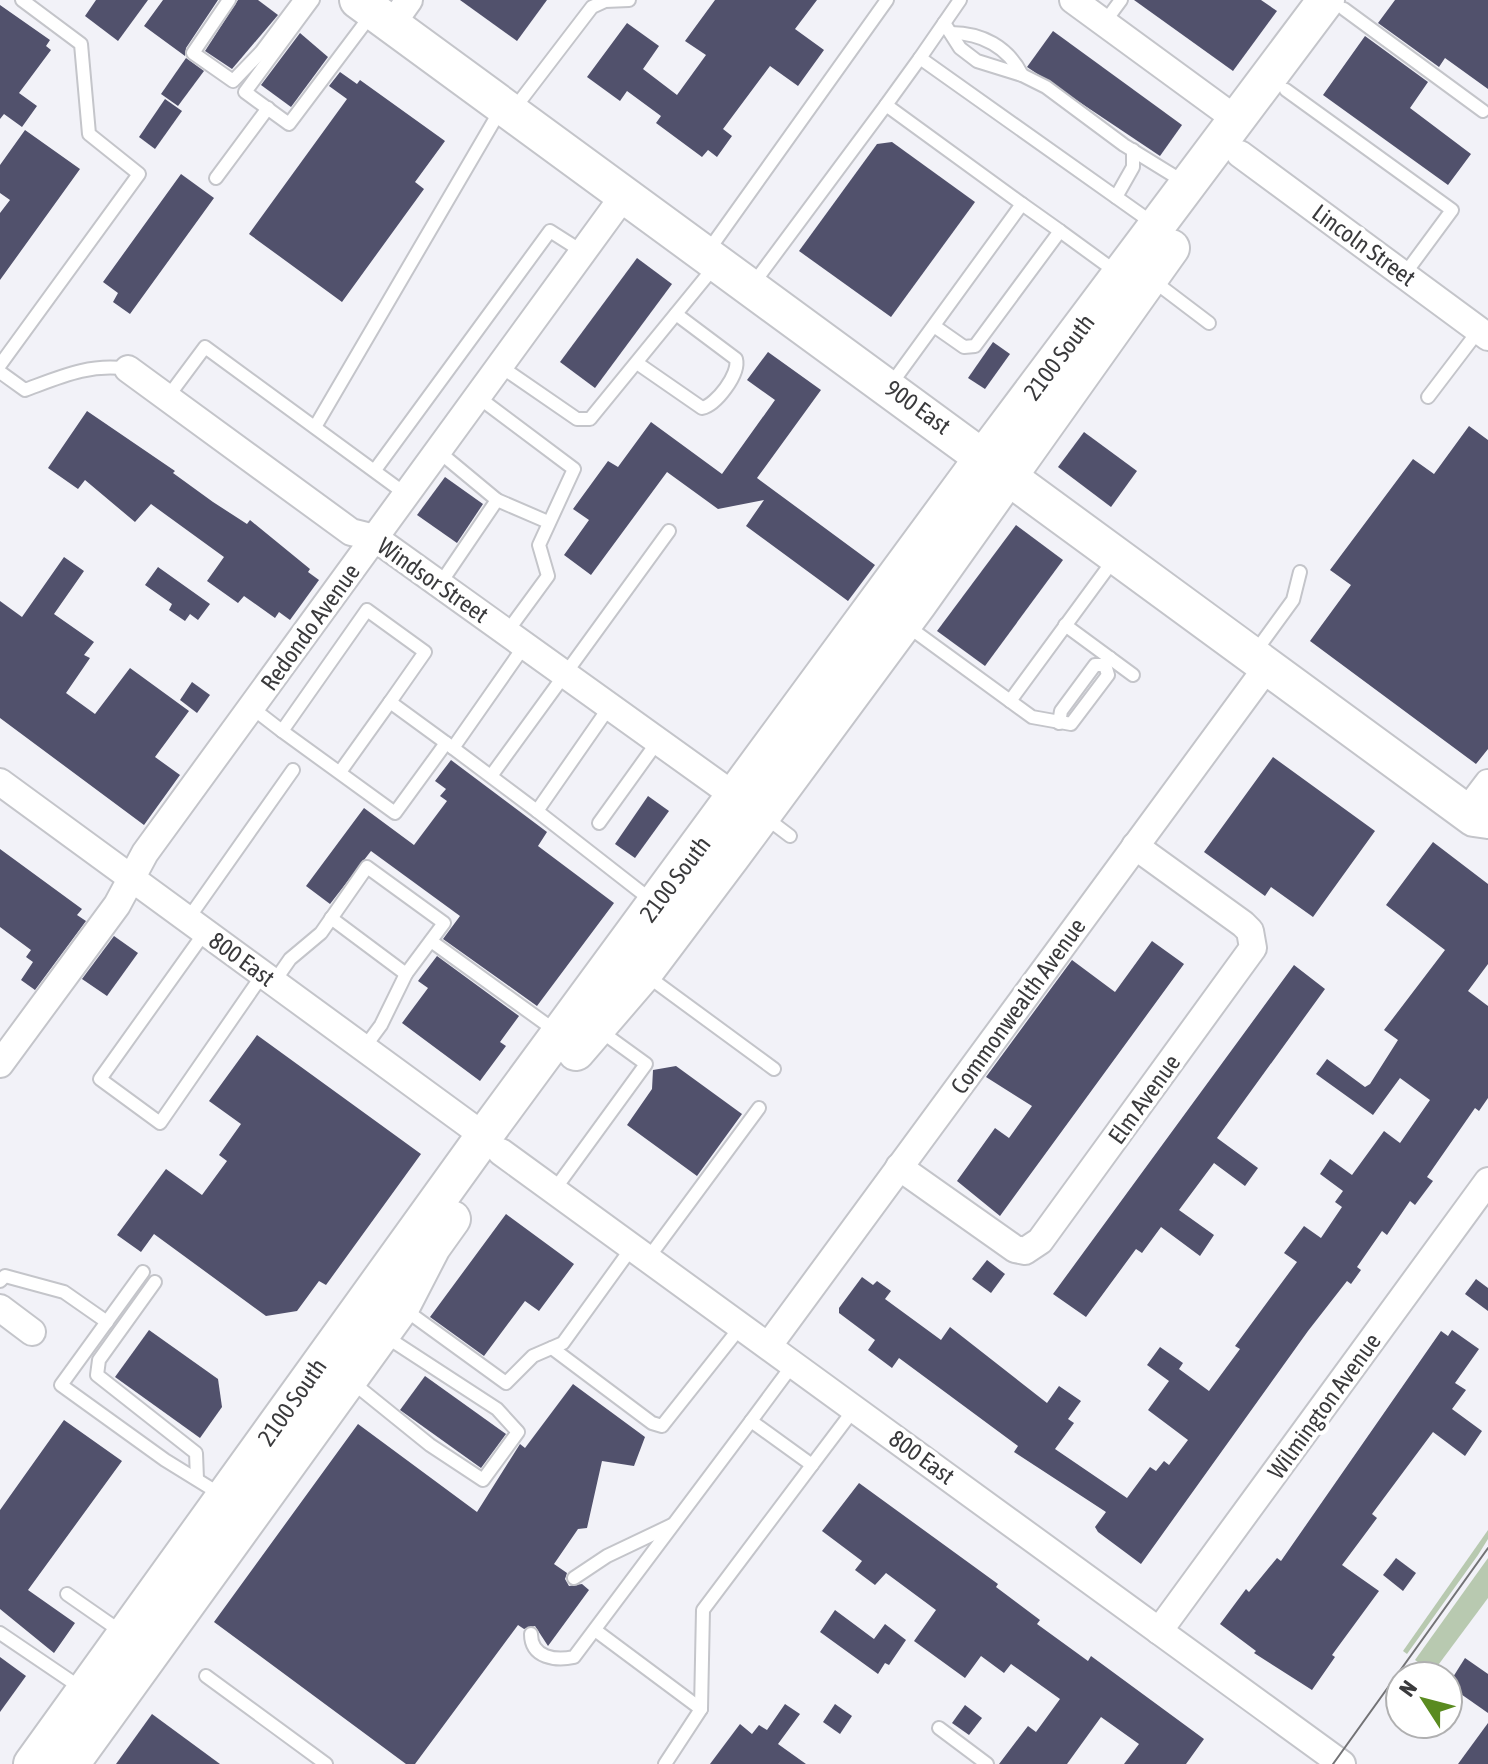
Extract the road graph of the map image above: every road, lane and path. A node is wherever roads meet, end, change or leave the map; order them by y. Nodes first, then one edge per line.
1 (22, 0) edge
2 (229, 0) edge
3 (300, 0) edge
4 (313, 0) edge
5 (629, 0) edge
6 (887, 0) edge
7 (960, 0) edge
8 (1073, 0) edge
9 (1121, 0) edge
10 (1333, 2) edge
11 (378, 7) edge
12 (1104, 23) junction
13 (948, 28) junction
14 (920, 58) junction
15 (1022, 75) junction
16 (1273, 90) junction
17 (886, 105) junction
18 (268, 108) junction
19 (508, 108) junction
20 (1483, 111) dead end
21 (1239, 137) junction
22 (1133, 150) junction
23 (216, 178) dead end
24 (1189, 185) junction
25 (625, 194) junction
26 (1116, 197) junction
27 (1022, 204) junction
28 (1157, 226) junction
29 (1060, 231) junction
30 (583, 252) junction
31 (712, 258) junction
32 (1404, 275) junction
33 (1134, 276) junction
34 (751, 286) junction
35 (676, 314) junction
36 (1209, 323) dead end
37 (934, 326) junction
38 (1483, 333) edge
39 (637, 363) junction
40 (0, 365) edge
41 (500, 366) junction
42 (128, 369) joint
43 (0, 372) edge
44 (889, 387) junction
45 (478, 397) junction
46 (1428, 397) dead end
47 (167, 398) junction
48 (315, 427) junction
49 (438, 451) junction
50 (997, 465) junction
51 (375, 470) junction
52 (407, 495) junction
53 (497, 500) junction
54 (548, 522) junction
55 (669, 531) dead end
56 (375, 538) junction
57 (1117, 555) junction
58 (1300, 572) dead end
59 (440, 584) junction
60 (903, 624) junction
61 (1065, 625) junction
62 (516, 638) junction
63 (1260, 661) junction
64 (1108, 662) junction
65 (565, 674) junction
66 (1133, 675) dead end
67 (1010, 701) junction
68 (390, 702) junction
69 (610, 706) junction
70 (251, 707) junction
71 (282, 731) junction
72 (659, 741) junction
73 (449, 745) junction
74 (293, 770) dead end
75 (340, 772) junction
76 (491, 776) junction
77 (0, 782) edge
78 (1488, 783) edge
79 (537, 811) junction
80 (763, 816) junction
81 (1481, 820) edge
82 (599, 823) dead end
83 (1135, 846) junction
84 (131, 877) junction
85 (656, 904) junction
86 (331, 918) junction
87 (197, 926) junction
88 (431, 941) junction
89 (644, 973) junction
90 (406, 974) junction
91 (269, 978) junction
92 (595, 1027) junction
93 (560, 1034) junction
94 (364, 1048) junction
95 (0, 1064) edge
96 (774, 1069) dead end
97 (759, 1108) dead end
98 (493, 1144) junction
99 (899, 1167) junction
100 (1488, 1181) edge
101 (555, 1189) junction
102 (641, 1252) junction
103 (143, 1272) dead end
104 (0, 1281) edge
105 (155, 1282) dead end
106 (0, 1308) edge
107 (392, 1320) junction
108 (107, 1322) junction
109 (742, 1325) junction
110 (32, 1332) dead end
111 (769, 1345) junction
112 (552, 1348) junction
113 (794, 1363) junction
114 (349, 1380) junction
115 (855, 1408) junction
116 (751, 1421) junction
117 (812, 1465) junction
118 (212, 1489) junction
119 (675, 1523) junction
120 (574, 1578) dead end
121 (67, 1594) dead end
122 (595, 1630) junction
123 (1159, 1631) junction
124 (0, 1633) edge
125 (531, 1634) dead end
126 (126, 1635) junction
127 (206, 1676) dead end
128 (85, 1691) junction
129 (701, 1709) junction
130 (939, 1728) dead end
131 (32, 1764) edge
132 (71, 1764) edge
133 (326, 1764) edge
134 (665, 1764) edge
135 (987, 1764) edge
136 (1342, 1764) edge

1 - 40 lane
2 - 3 lane
4 - 18 lane
5 - 19 lane
6 - 31 lane
7 - 13 lane
8 - 12 street, Lincoln Street
9 - 12 lane
10 - 16 main road, 2100 South
10 - 20 lane
11 - 18 lane
11 - 19 main road, 900 East
12 - 21 street, Lincoln Street
13 - 14 lane
13 - 15 lane
13 - 15 lane
14 - 17 lane
14 - 26 lane
15 - 22 lane
16 - 21 main road, 2100 South
16 - 32 lane
17 - 27 lane
17 - 34 lane
18 - 23 lane
19 - 25 main road, 900 East
19 - 48 lane
21 - 24 main road, 2100 South
21 - 32 street, Lincoln Street
21 - 33 main road, 2100 South
22 - 24 lane
22 - 26 lane
24 - 28 main road, 2100 South
25 - 30 street, Redondo Avenue
25 - 31 main road, 900 East
26 - 28 lane
27 - 29 lane
27 - 37 lane
28 - 33 main road, 2100 South
29 - 33 lane
29 - 37 lane
30 - 41 street, Redondo Avenue
30 - 51 lane
31 - 34 main road, 900 East
31 - 35 lane
32 - 38 street, Lincoln Street
33 - 36 lane
33 - 50 main road, 2100 South
34 - 44 main road, 900 East
35 - 39 lane
35 - 39 lane
37 - 44 lane
38 - 46 lane
39 - 41 lane
41 - 45 street, Redondo Avenue
42 - 43 lane
42 - 47 street, Windsor Street
44 - 50 main road, 900 East
45 - 49 street, Redondo Avenue
45 - 54 lane
47 - 48 lane
47 - 56 street, Windsor Street
48 - 51 lane
49 - 52 street, Redondo Avenue
49 - 53 lane
50 - 57 main road, 900 East
50 - 60 main road, 2100 South
50 - 80 main road, 2100 South
51 - 52 lane
52 - 56 street, Redondo Avenue
53 - 54 lane
53 - 59 lane
54 - 62 lane
55 - 65 lane
56 - 59 street, Windsor Street
56 - 70 street, Redondo Avenue
57 - 61 lane
57 - 63 main road, 900 East
58 - 63 lane
59 - 62 street, Windsor Street
60 - 67 lane
60 - 80 main road, 2100 South
61 - 64 lane
61 - 67 lane
62 - 65 street, Windsor Street
62 - 73 lane
63 - 81 main road, 900 East
63 - 83 street, Commonwealth Avenue
64 - 66 lane
64 - 67 lane
65 - 69 street, Windsor Street
65 - 76 lane
68 - 71 lane
68 - 73 lane
68 - 75 lane
69 - 72 street, Windsor Street
69 - 79 lane
70 - 71 lane
70 - 84 street, Redondo Avenue
71 - 75 lane
72 - 80 street, Windsor Street
72 - 82 lane
73 - 75 lane
73 - 76 lane
74 - 87 lane
76 - 79 lane
77 - 84 street, 800 East
78 - 81 street
79 - 85 lane
80 - 85 main road, 2100 South
80 - 89 main road, 2100 South
83 - 99 street, Commonwealth Avenue
83 - 99 street, Elm Avenue
84 - 87 street, 800 East
84 - 95 street, Redondo Avenue
85 - 93 main road, 2100 South
86 - 88 lane
86 - 90 lane
86 - 91 lane
87 - 91 street, 800 East
87 - 91 lane
88 - 90 lane
88 - 93 lane
89 - 92 main road, 2100 South
89 - 96 lane
90 - 94 lane
91 - 94 street, 800 East
92 - 98 main road, 2100 South
92 - 101 lane
93 - 98 main road, 2100 South
94 - 98 street, 800 East
97 - 102 lane
98 - 101 street, 800 East
98 - 107 main road, 2100 South
98 - 118 main road, 2100 South
99 - 111 street, Commonwealth Avenue
100 - 123 street, Wilmington Avenue
101 - 102 street, 800 East
102 - 109 street, 800 East
102 - 112 lane
103 - 108 lane
104 - 108 lane
105 - 118 lane
106 - 110 street
107 - 112 lane
107 - 114 main road, 2100 South
107 - 114 lane
108 - 118 lane
109 - 111 street, 800 East
109 - 112 lane
111 - 113 street, 800 East
113 - 115 street, 800 East
113 - 116 lane
114 - 132 main road, 2100 South
115 - 117 lane
115 - 123 street, 800 East
116 - 117 lane
116 - 119 lane
117 - 129 lane
118 - 126 main road, 2100 South
119 - 120 lane
119 - 122 lane
121 - 126 lane
122 - 125 lane
122 - 129 lane
123 - 136 street, 800 East
124 - 128 lane
126 - 128 main road, 2100 South
127 - 133 lane
128 - 131 main road, 2100 South
129 - 134 lane
130 - 135 lane

